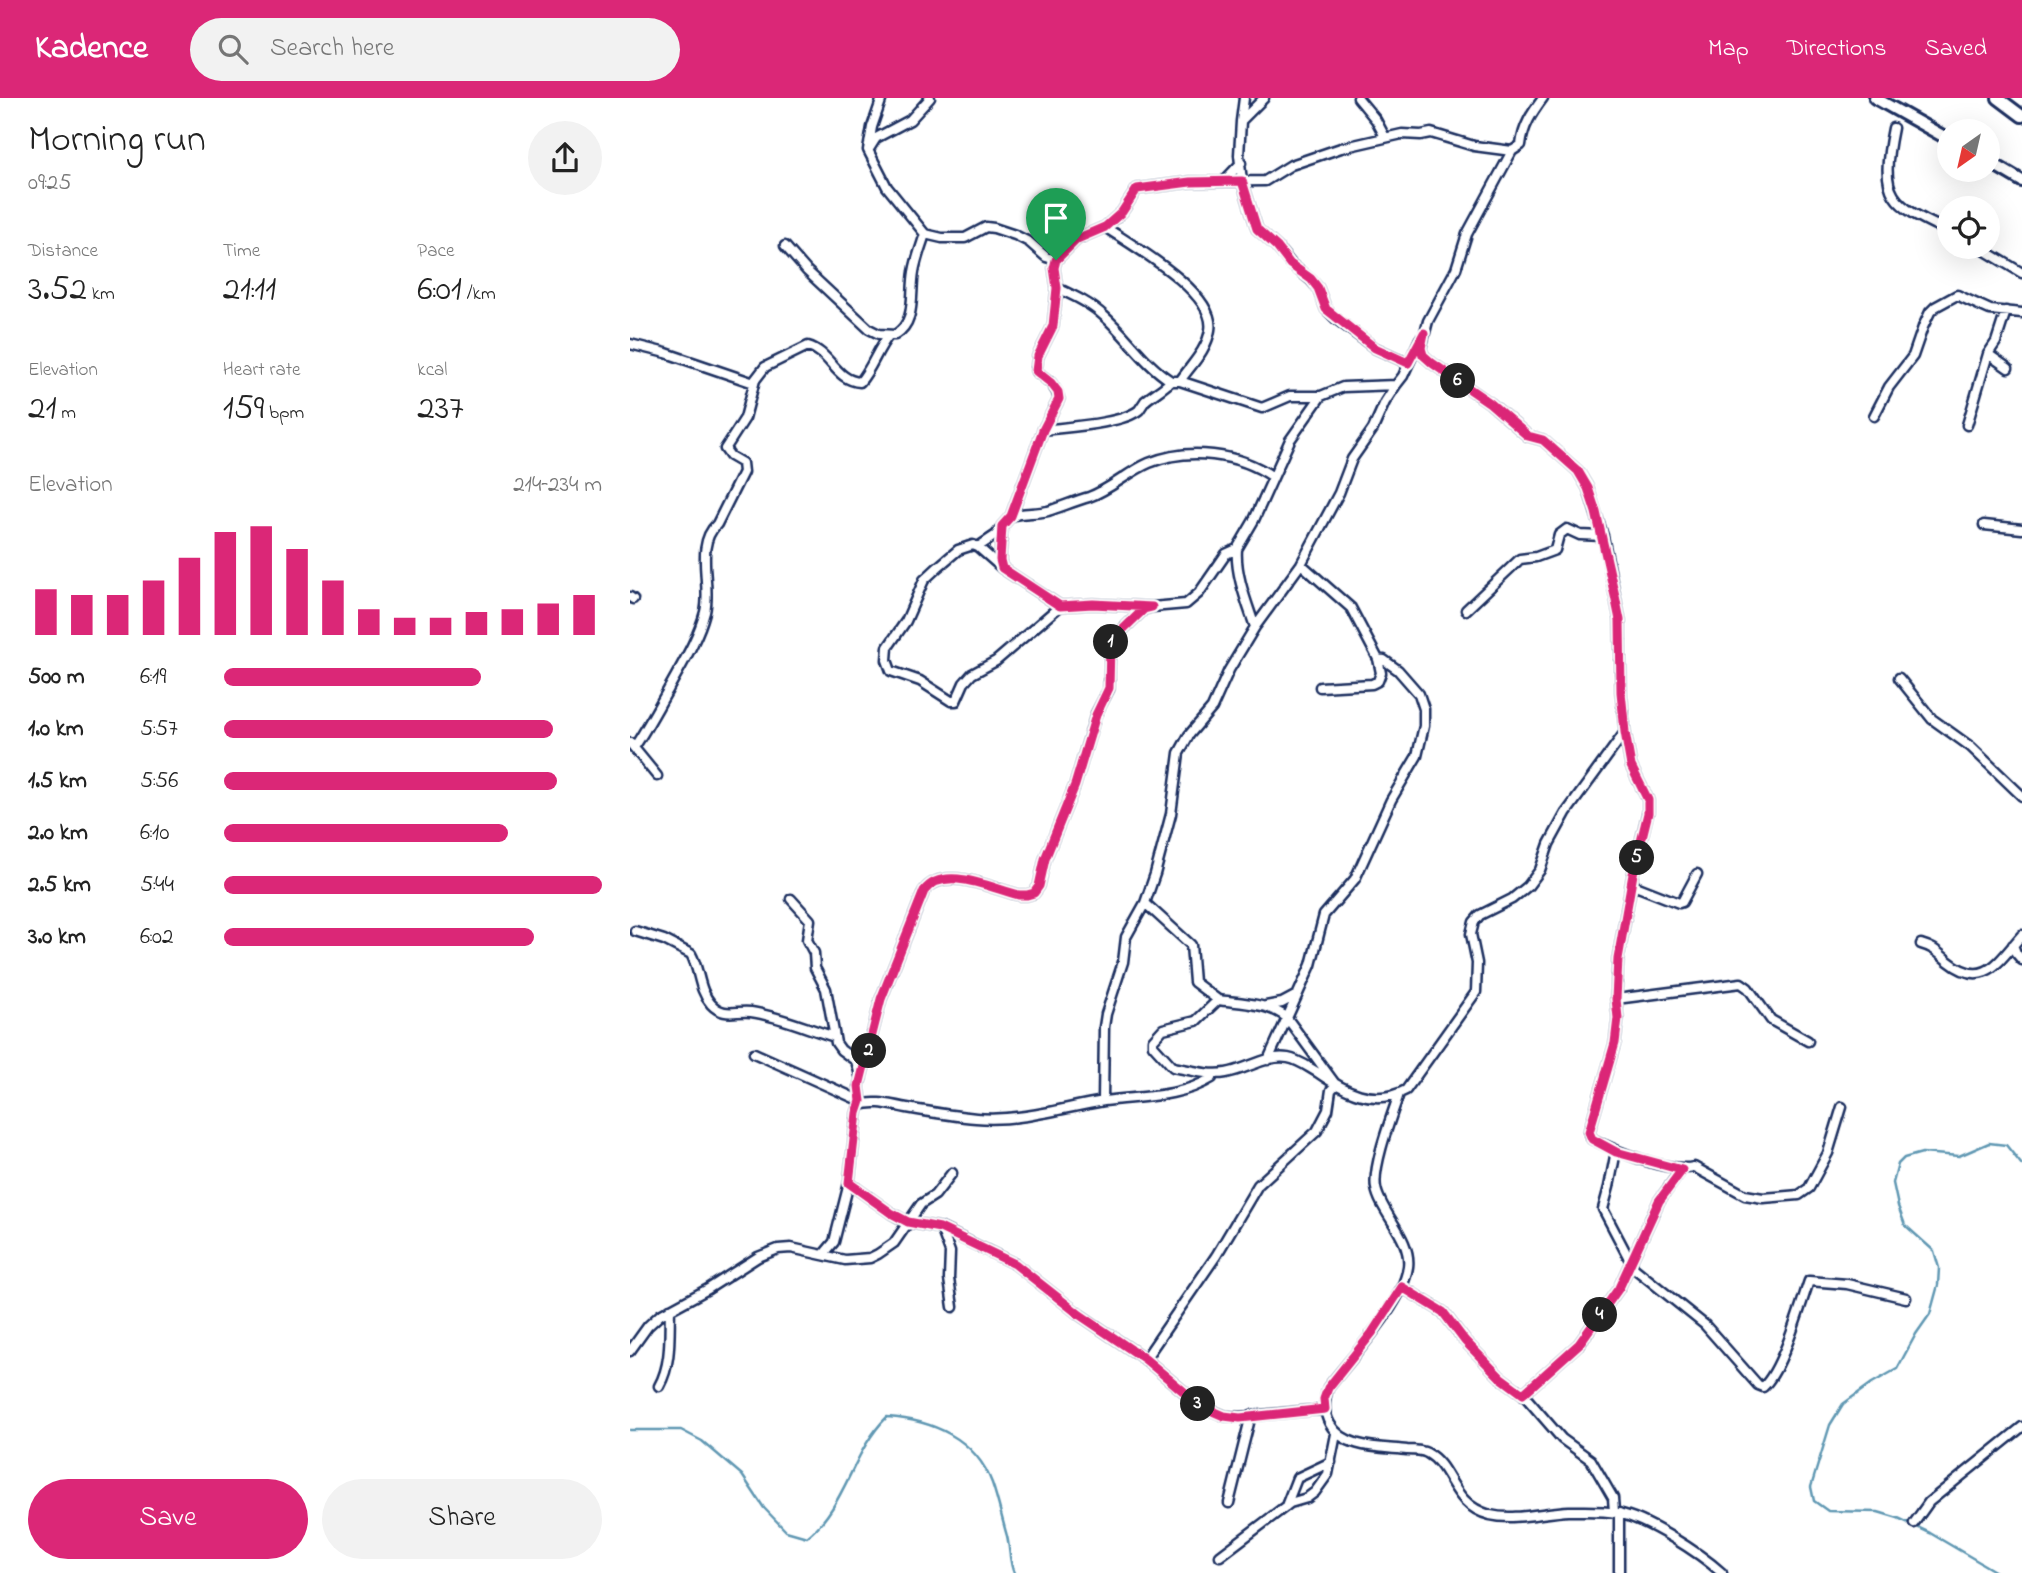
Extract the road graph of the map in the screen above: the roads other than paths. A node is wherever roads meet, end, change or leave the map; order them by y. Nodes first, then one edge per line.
1 (882, 98) edge
2 (930, 98) edge
3 (1244, 98) edge
4 (1264, 98) edge
5 (1358, 98) edge
6 (1543, 98) edge
7 (1875, 98) edge
8 (1998, 98) edge
9 (2022, 116) edge
10 (1241, 121) junction
11 (1893, 128) dead end
12 (1937, 133) edge
13 (1385, 137) junction
14 (868, 150) junction
15 (1512, 151) junction
16 (1241, 163) junction
17 (2000, 169) edge
18 (1242, 181) junction
19 (2022, 181) edge
20 (1223, 183) junction
21 (1937, 226) edge
22 (1105, 227) junction
23 (925, 234) junction
24 (785, 246) dead end
25 (1999, 259) edge
26 (1056, 260) junction
27 (2022, 273) edge
28 (1057, 288) junction
29 (2006, 310) junction
30 (2022, 313) edge
31 (1424, 333) junction
32 (889, 335) junction
33 (630, 344) edge
34 (1988, 354) junction
35 (1408, 363) junction
36 (2008, 368) dead end
37 (1175, 381) junction
38 (754, 383) junction
39 (1396, 385) junction
40 (1321, 396) junction
41 (1874, 416) dead end
42 (1968, 425) dead end
43 (1043, 430) junction
44 (1273, 477) junction
45 (1011, 516) junction
46 (1984, 525) dead end
47 (1002, 526) junction
48 (2022, 529) edge
49 (1603, 536) junction
50 (978, 547) junction
51 (1237, 549) junction
52 (1301, 564) junction
53 (1002, 568) junction
54 (1060, 606) junction
55 (1152, 607) junction
56 (1466, 610) dead end
57 (1255, 627) junction
58 (1378, 659) junction
59 (1899, 678) dead end
60 (1320, 687) dead end
61 (1625, 732) junction
62 (633, 745) edge
63 (657, 776) dead end
64 (2022, 796) edge
65 (1697, 874) dead end
66 (1633, 885) junction
67 (791, 899) dead end
68 (1145, 903) junction
69 (635, 931) dead end
70 (2022, 935) edge
71 (1921, 944) dead end
72 (2013, 945) junction
73 (2022, 960) edge
74 (1297, 995) junction
75 (1616, 999) junction
76 (1219, 1000) junction
77 (1263, 1007) junction
78 (1287, 1018) junction
79 (835, 1037) junction
80 (1808, 1041) dead end
81 (754, 1053) dead end
82 (1268, 1060) junction
83 (1213, 1078) dead end
84 (861, 1080) junction
85 (1336, 1085) junction
86 (1399, 1094) junction
87 (1103, 1101) junction
88 (860, 1103) junction
89 (1842, 1107) dead end
90 (1616, 1152) junction
91 (1682, 1170) junction
92 (952, 1172) dead end
93 (849, 1183) junction
94 (908, 1222) junction
95 (940, 1228) junction
96 (822, 1255) junction
97 (1632, 1262) junction
98 (1402, 1287) junction
99 (1906, 1298) dead end
100 (953, 1307) dead end
101 (670, 1309) junction
102 (630, 1351) edge
103 (1145, 1359) junction
104 (659, 1386) dead end
105 (1523, 1394) junction
106 (1325, 1409) junction
107 (1251, 1415) junction
108 (2022, 1427) edge
109 (1336, 1434) junction
110 (1331, 1462) junction
111 (1229, 1503) dead end
112 (1286, 1507) junction
113 (1616, 1513) junction
114 (1914, 1523) dead end
115 (1220, 1556) dead end
116 (1619, 1573) edge
117 (1722, 1573) edge

1 - 14 street
2 - 14 street
3 - 10 street
4 - 10 street
5 - 13 street
6 - 15 street
7 - 12 highway
8 - 9 highway
10 - 16 street
11 - 21 street
13 - 15 street
13 - 18 street
14 - 23 street
15 - 31 street
16 - 18 street
16 - 20 street
17 - 19 highway
18 - 20 street
18 - 35 street
20 - 22 street
22 - 26 street
22 - 37 street
23 - 26 street
23 - 32 street
24 - 32 street
25 - 27 street
26 - 28 street
28 - 37 street
28 - 43 street
29 - 30 street
29 - 34 street
29 - 41 street
31 - 35 street
31 - 49 street
32 - 38 street
33 - 38 street
34 - 36 street
34 - 42 street
35 - 39 street
37 - 40 street
37 - 43 street
38 - 62 street
39 - 40 street
39 - 52 street
40 - 44 street
43 - 45 street
44 - 45 street
44 - 51 street
45 - 47 street
46 - 48 street
47 - 50 street
47 - 53 street
49 - 56 street
49 - 61 street
50 - 53 street
50 - 54 street
51 - 55 street
51 - 57 street
52 - 57 street
52 - 58 street
53 - 54 street
54 - 55 street
55 - 84 street
57 - 68 street
58 - 60 street
58 - 74 street
59 - 64 street
61 - 66 street
61 - 86 street
62 - 63 street
65 - 66 street
66 - 75 street
67 - 79 street
68 - 76 street
68 - 87 street
69 - 79 street
70 - 72 street
71 - 72 street
72 - 73 street
74 - 77 street
74 - 78 street
75 - 80 street
75 - 90 street
76 - 77 street
76 - 82 street
77 - 78 street
78 - 82 street
78 - 85 street
79 - 84 street
81 - 88 street
82 - 85 street
83 - 87 street
84 - 88 street
85 - 86 street
85 - 103 street
86 - 98 street
87 - 88 street
88 - 93 street
89 - 91 street
90 - 91 street
90 - 97 street
91 - 97 street
92 - 94 street
93 - 94 street
93 - 96 street
94 - 95 street
94 - 96 street
95 - 100 street
95 - 103 street
96 - 101 street
97 - 99 street
97 - 105 street
98 - 105 street
98 - 106 street
101 - 102 street
101 - 104 street
103 - 107 street
105 - 113 street
106 - 107 street
106 - 109 street
107 - 111 street
108 - 114 street
109 - 110 street
109 - 113 street
110 - 112 street
110 - 112 street
112 - 115 street
113 - 116 street
113 - 117 street

